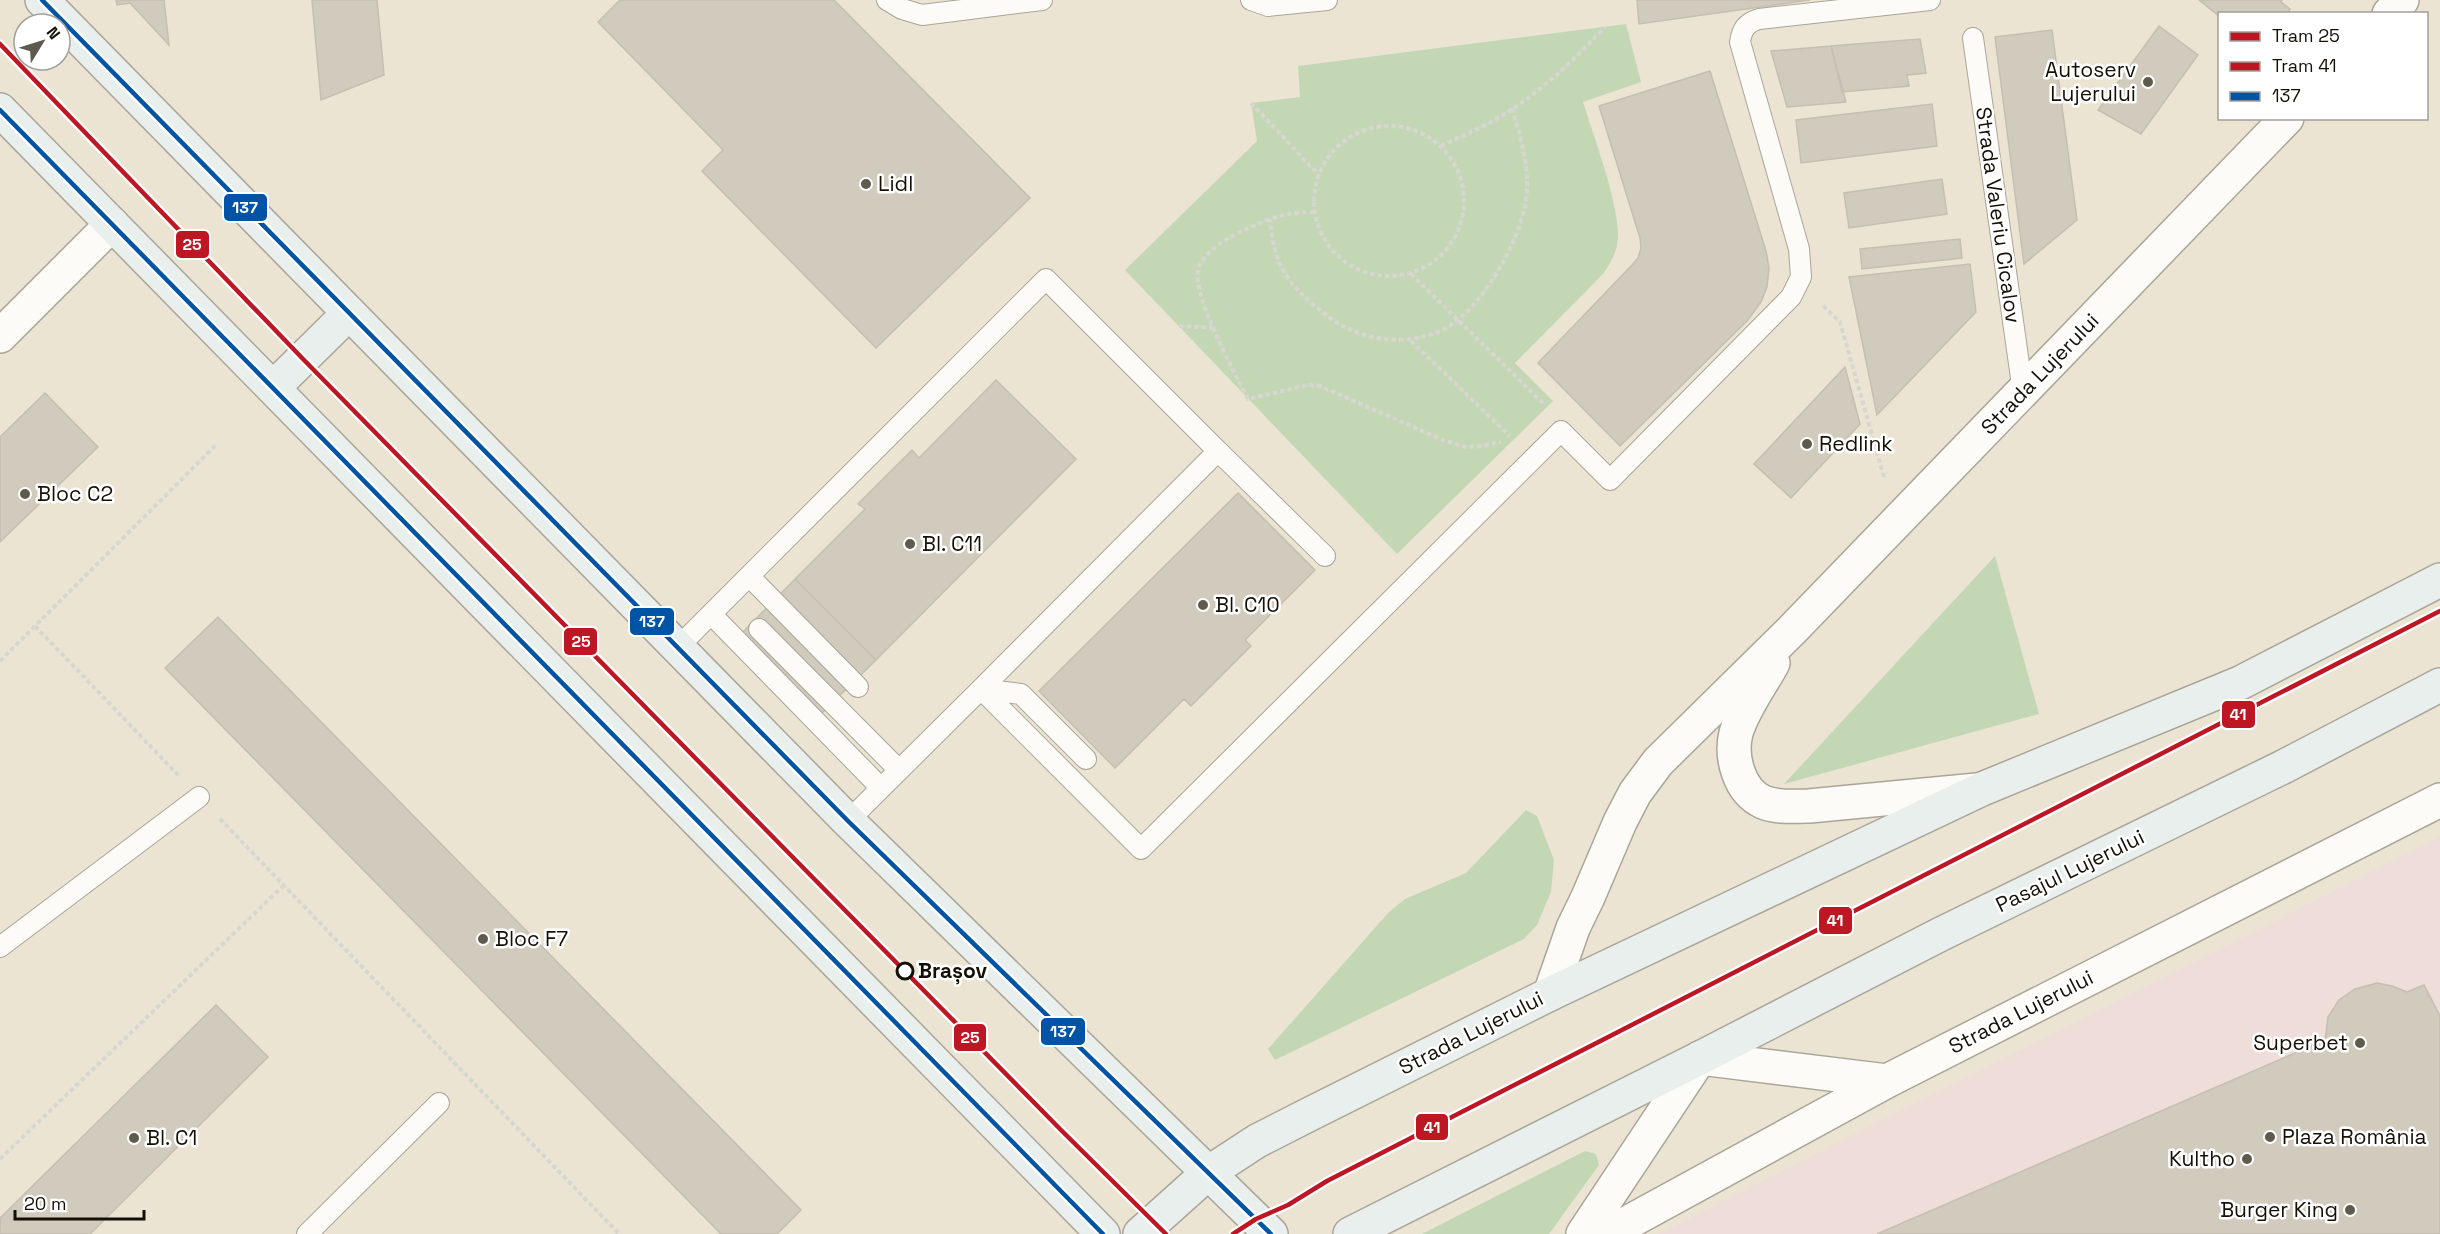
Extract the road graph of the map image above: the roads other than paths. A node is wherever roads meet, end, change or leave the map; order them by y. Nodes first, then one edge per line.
1 (42, 0) edge
2 (887, 0) edge
3 (1042, 0) edge
4 (1327, 0) edge
5 (1930, 0) edge
6 (2402, 0) edge
7 (1262, 2) edge
8 (2391, 12) edge
9 (1973, 38) dead end
10 (0, 110) edge
11 (2286, 120) edge
12 (112, 224) junction
13 (349, 313) junction
14 (0, 336) edge
15 (273, 388) junction
16 (2023, 392) junction
17 (1218, 451) junction
18 (1325, 556) dead end
19 (749, 576) junction
20 (2440, 580) edge
21 (711, 614) junction
22 (759, 628) dead end
23 (1792, 630) junction
24 (678, 647) junction
25 (2440, 686) edge
26 (858, 687) dead end
27 (981, 688) junction
28 (1086, 759) dead end
29 (899, 770) junction
30 (881, 788) junction
31 (1982, 789) junction
32 (199, 797) road end
33 (2440, 800) edge
34 (848, 821) junction
35 (0, 947) edge
36 (1550, 994) junction
37 (1700, 1058) junction
38 (1887, 1081) junction
39 (439, 1103) dead end
40 (1208, 1173) junction
41 (307, 1234) edge
42 (1103, 1234) edge
43 (1140, 1234) edge
44 (1271, 1234) edge
45 (1350, 1234) edge
46 (1583, 1234) edge
47 (1607, 1234) edge

1 - 13 main road
2 - 3 lane
4 - 7 lane
5 - 27 lane
6 - 8 street
9 - 16 lane, Strada Valeriu Cicalov
10 - 12 main road
11 - 16 street, Strada Lujerului
12 - 14 street
12 - 15 main road
13 - 15 main road
13 - 24 main road
15 - 42 main road
16 - 23 street, Strada Lujerului
17 - 18 lane
17 - 19 lane
17 - 27 lane
19 - 21 lane
19 - 26 lane
20 - 31 main road
21 - 24 lane
21 - 30 lane
22 - 29 lane
23 - 31 street, Strada Lujerului
23 - 36 street, Strada Lujerului
24 - 34 main road
25 - 37 main road, Pasajul Lujerului
27 - 28 lane
27 - 29 lane
29 - 30 lane
30 - 34 lane
31 - 36 main road
32 - 35 lane
33 - 38 street, Strada Lujerului
34 - 40 main road
36 - 40 main road, Strada Lujerului
37 - 38 street
37 - 45 main road
37 - 46 street
38 - 47 street, Strada Lujerului
39 - 41 lane
40 - 43 main road, Strada Lujerului
40 - 44 main road

